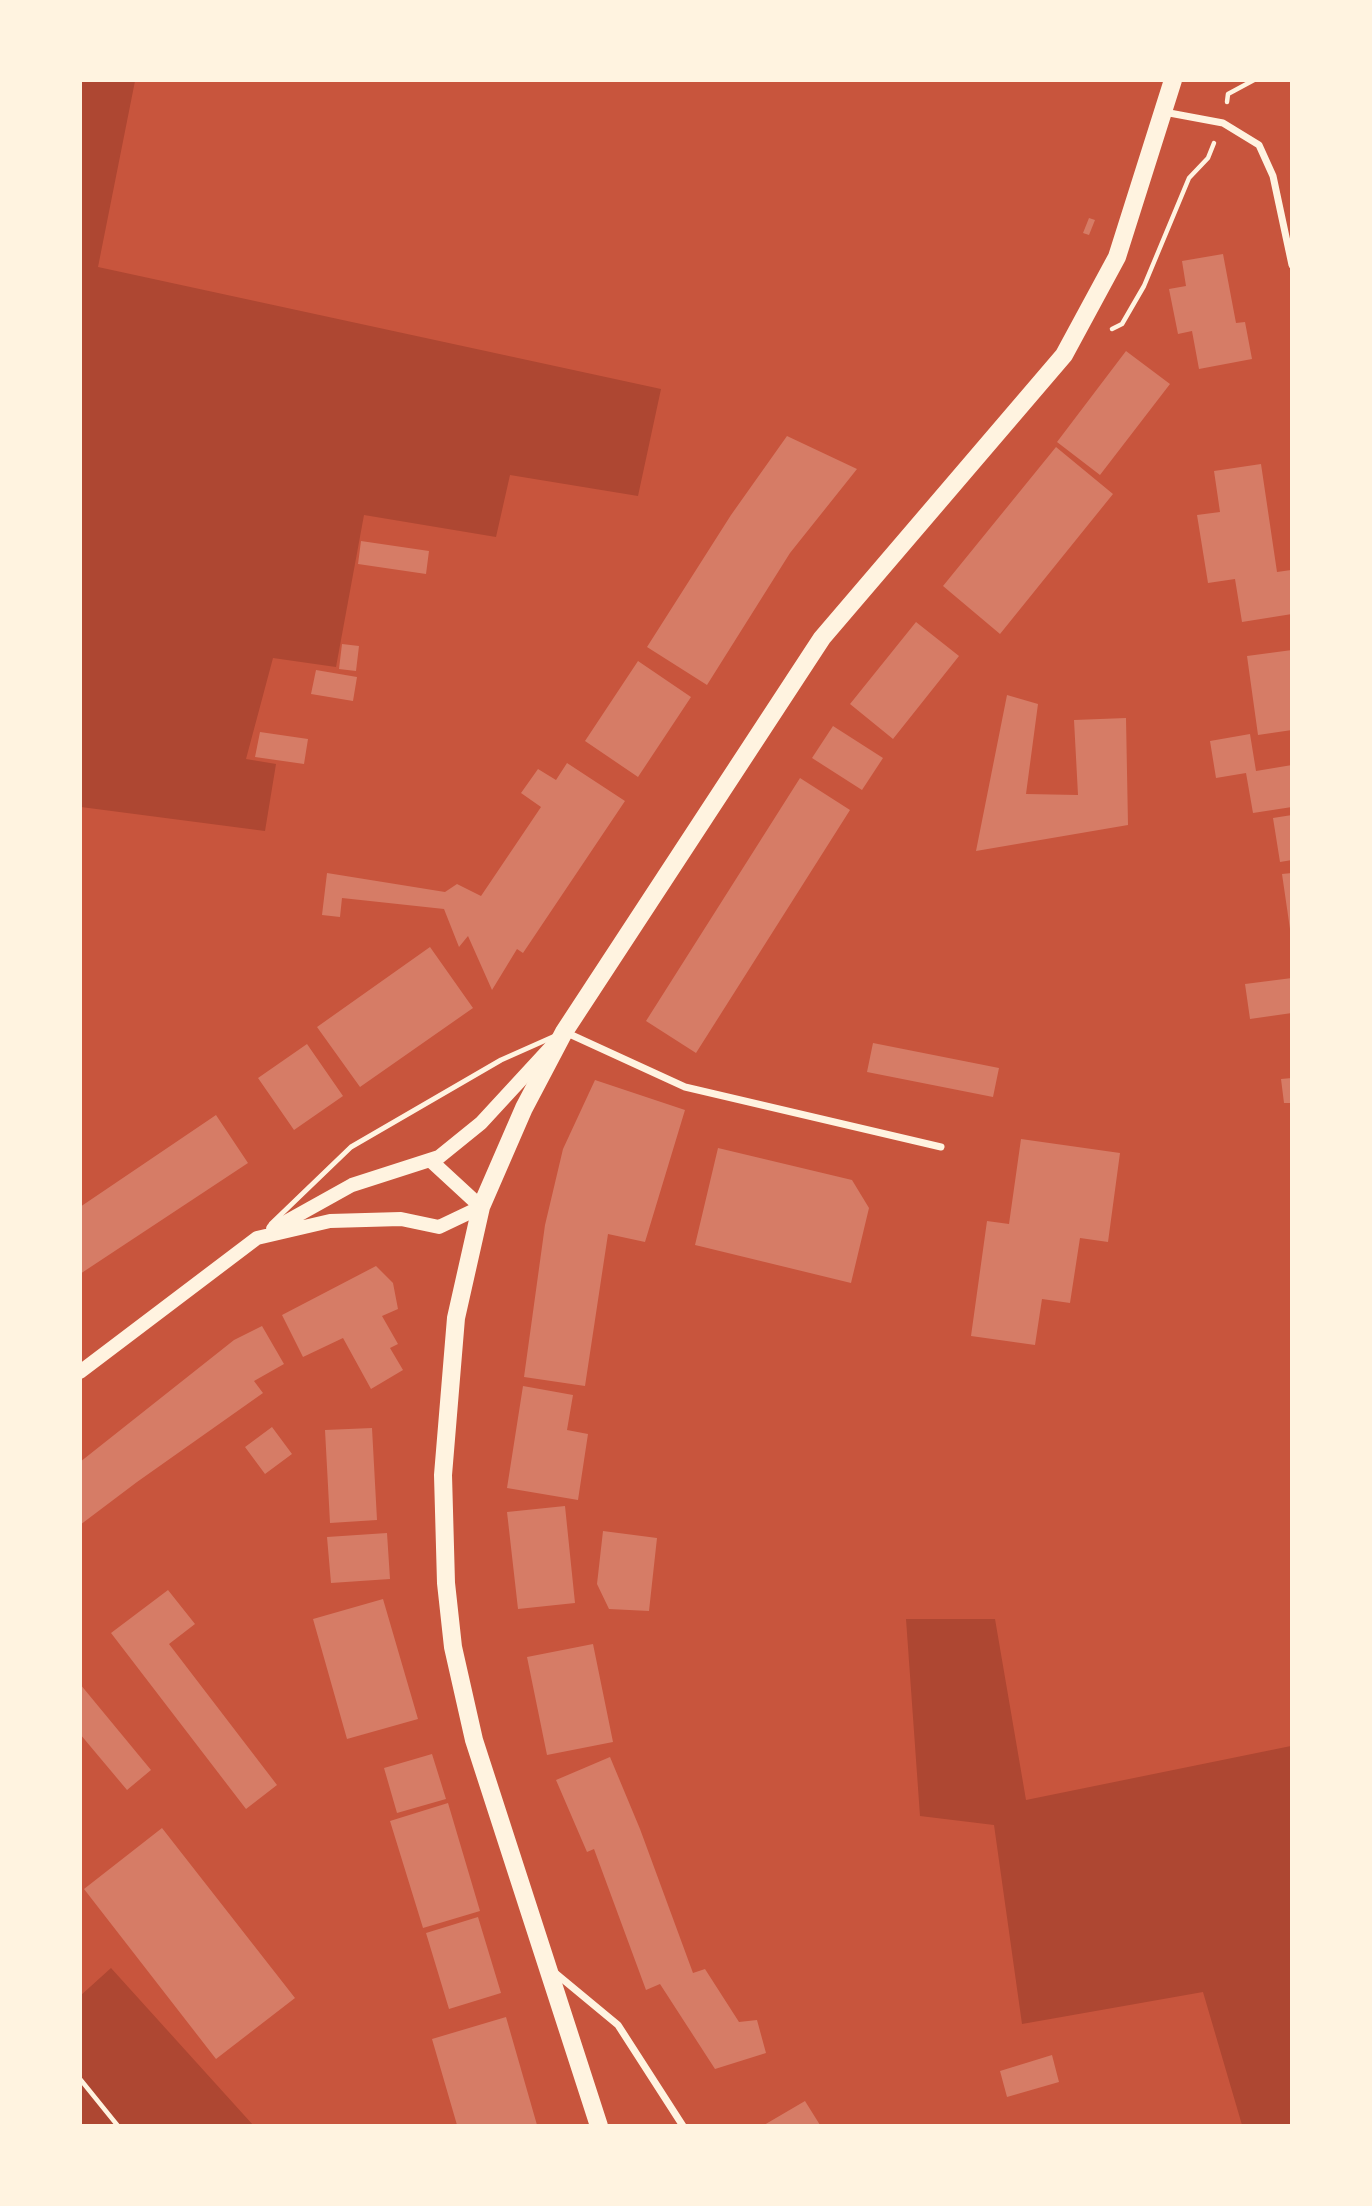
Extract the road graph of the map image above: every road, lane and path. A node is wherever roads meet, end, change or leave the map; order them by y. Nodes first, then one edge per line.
1 (1173, 80) edge
2 (1254, 80) edge
3 (1164, 112) junction
4 (1223, 123) junction
5 (1292, 265) edge
6 (1110, 330) dead end
7 (565, 1032) junction
8 (941, 1147) dead end
9 (430, 1160) junction
10 (481, 1207) junction
11 (257, 1238) junction
12 (80, 1371) edge
13 (546, 1965) junction
14 (80, 2079) edge
15 (118, 2126) edge
16 (599, 2126) edge
17 (682, 2126) edge

1 - 3 main road
2 - 4 path
3 - 4 street
3 - 7 main road
4 - 5 street
4 - 6 path
7 - 8 street
7 - 9 main road
7 - 10 main road
7 - 11 lane
9 - 10 main road
9 - 11 main road
10 - 11 main road
10 - 13 main road
11 - 12 main road
13 - 16 main road
13 - 17 street
14 - 15 path

